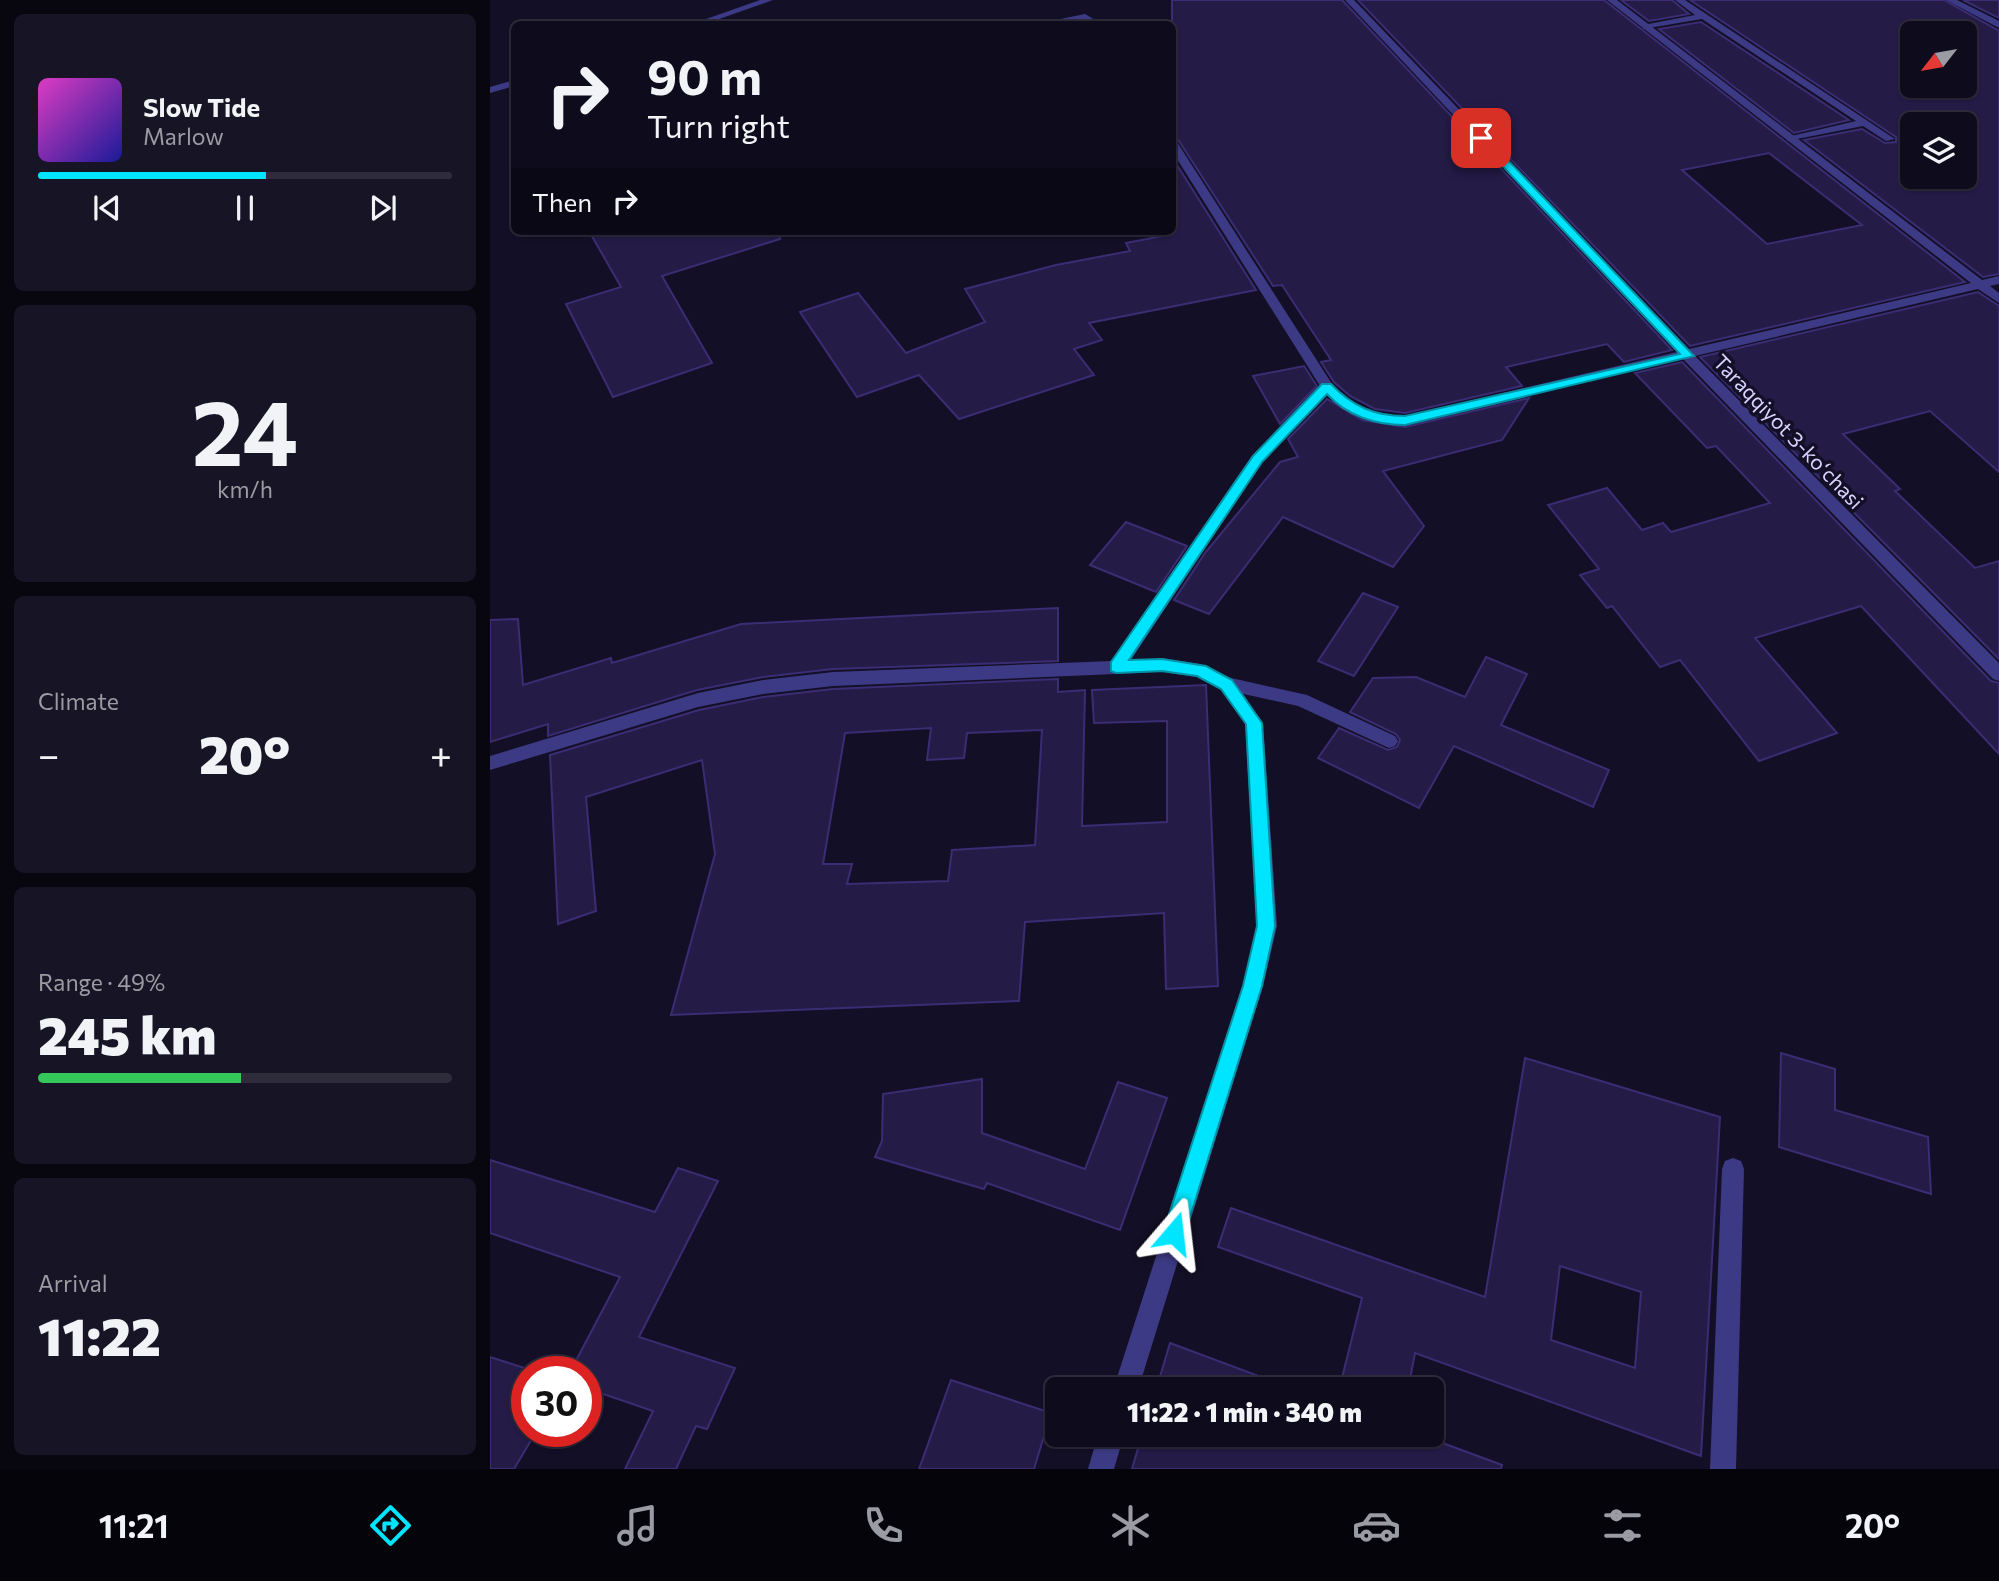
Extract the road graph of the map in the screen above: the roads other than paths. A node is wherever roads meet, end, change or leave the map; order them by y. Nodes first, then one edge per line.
1 (769, 0) edge
2 (1349, 0) edge
3 (1611, 0) edge
4 (1679, 0) edge
5 (1950, 0) edge
6 (1698, 17) junction
7 (706, 21) edge
8 (1063, 21) edge
9 (1091, 21) edge
10 (1999, 25) edge
11 (1646, 27) junction
12 (511, 84) edge
13 (490, 90) edge
14 (1865, 122) junction
15 (1791, 139) junction
16 (1890, 139) dead end
17 (1176, 148) edge
18 (1999, 280) edge
19 (1981, 285) junction
20 (1999, 299) edge
21 (1688, 356) junction
22 (1327, 387) junction
23 (1116, 667) junction
24 (1999, 674) edge
25 (1227, 684) junction
26 (1389, 741) dead end
27 (490, 763) edge
28 (1733, 1170) dead end
29 (1129, 1377) edge
30 (1107, 1447) edge
31 (1101, 1469) edge
32 (1723, 1469) edge

1 - 7 street
2 - 21 street, Taraqqiyot 3-koʻchasi
3 - 11 street
4 - 6 street
5 - 10 street
6 - 11 street
6 - 14 street
8 - 9 street
11 - 15 street
12 - 13 street
14 - 15 street
14 - 16 street
15 - 19 street
17 - 22 street
18 - 19 street
19 - 20 street
19 - 21 street
21 - 22 street
21 - 24 street, Taraqqiyot 3-koʻchasi
22 - 23 street
23 - 25 street
23 - 27 street
25 - 26 street
25 - 29 street
28 - 32 street
30 - 31 street

